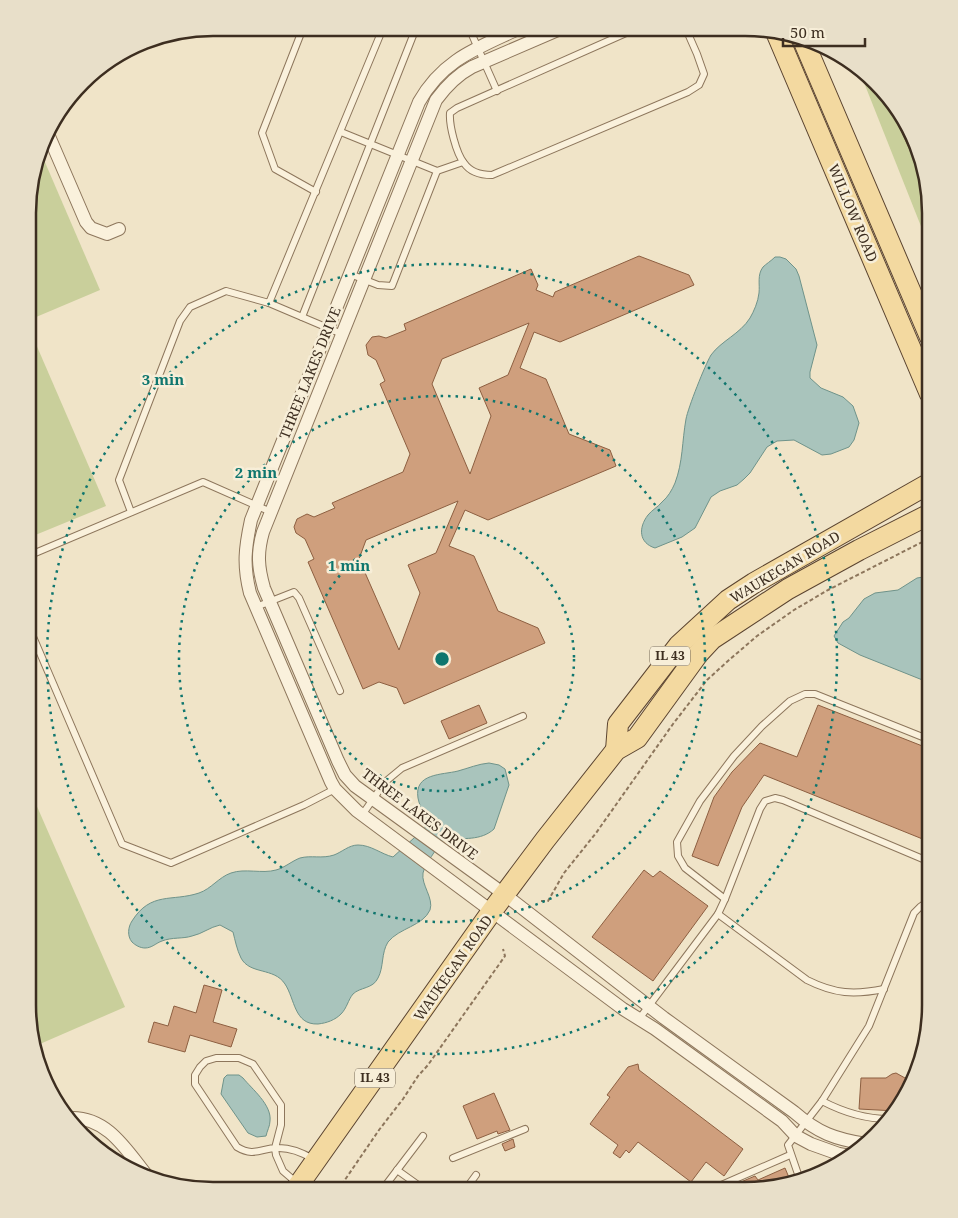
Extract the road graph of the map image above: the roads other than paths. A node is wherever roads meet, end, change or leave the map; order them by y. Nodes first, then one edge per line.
1 (502, 36) edge
2 (541, 36) edge
3 (619, 36) edge
4 (689, 36) edge
5 (300, 37) edge
6 (379, 37) edge
7 (413, 37) edge
8 (473, 37) edge
9 (779, 40) edge
10 (478, 48) junction
11 (806, 48) edge
12 (483, 62) junction
13 (497, 91) junction
14 (341, 132) junction
15 (52, 142) edge
16 (370, 145) junction
17 (398, 154) junction
18 (411, 160) junction
19 (463, 162) junction
20 (437, 171) junction
21 (316, 192) junction
22 (119, 229) dead end
23 (350, 274) junction
24 (364, 280) junction
25 (269, 303) junction
26 (302, 317) junction
27 (922, 318) edge
28 (328, 328) junction
29 (342, 334) junction
30 (922, 375) edge
31 (922, 488) edge
32 (257, 506) junction
33 (131, 512) junction
34 (271, 512) junction
35 (922, 518) edge
36 (36, 553) edge
37 (270, 601) junction
38 (256, 607) junction
39 (36, 643) edge
40 (340, 691) dead end
41 (524, 716) dead end
42 (921, 737) edge
43 (616, 750) junction
44 (335, 789) junction
45 (374, 799) junction
46 (362, 814) junction
47 (921, 858) edge
48 (504, 894) junction
49 (725, 899) junction
50 (921, 905) edge
51 (492, 912) junction
52 (718, 914) junction
53 (884, 989) junction
54 (650, 1006) junction
55 (639, 1019) junction
56 (822, 1102) junction
57 (78, 1118) edge
58 (880, 1118) edge
59 (806, 1123) junction
60 (524, 1129) dead end
61 (422, 1136) dead end
62 (796, 1136) junction
63 (855, 1142) edge
64 (275, 1148) junction
65 (840, 1154) edge
66 (790, 1155) junction
67 (453, 1158) dead end
68 (316, 1160) junction
69 (138, 1165) edge
70 (397, 1170) junction
71 (798, 1173) edge
72 (476, 1175) dead end
73 (730, 1181) edge
74 (292, 1182) edge
75 (301, 1182) edge
76 (388, 1182) edge
77 (413, 1182) edge
78 (472, 1182) edge

1 - 10 street, THREE LAKES DRIVE
2 - 12 street, THREE LAKES DRIVE
3 - 13 lane
4 - 19 lane
5 - 21 lane
6 - 14 lane
7 - 16 lane
8 - 10 lane
9 - 30 main road, WILLOW ROAD
10 - 12 lane
10 - 17 street, THREE LAKES DRIVE
11 - 27 main road, WILLOW ROAD
12 - 13 lane
12 - 18 street, THREE LAKES DRIVE
13 - 19 lane
14 - 16 lane
14 - 21 lane
15 - 22 street
16 - 17 lane
16 - 26 lane
17 - 18 lane
17 - 23 street, THREE LAKES DRIVE
18 - 20 lane
18 - 24 street, THREE LAKES DRIVE
19 - 20 lane
20 - 24 lane
21 - 25 lane
23 - 24 lane
23 - 28 street, THREE LAKES DRIVE
24 - 29 street, THREE LAKES DRIVE
25 - 26 lane
25 - 33 lane
26 - 28 lane
28 - 29 lane
28 - 32 street, THREE LAKES DRIVE
29 - 34 street, THREE LAKES DRIVE
31 - 43 main road, WAUKEGAN ROAD / IL 43
32 - 33 lane
32 - 34 lane
32 - 38 street, THREE LAKES DRIVE
33 - 36 lane
34 - 37 street, THREE LAKES DRIVE
35 - 43 main road, WAUKEGAN ROAD / IL 43
37 - 38 lane
37 - 40 lane
37 - 45 street, THREE LAKES DRIVE
38 - 44 street, THREE LAKES DRIVE
39 - 44 lane
41 - 45 lane
42 - 49 lane
43 - 48 main road, WAUKEGAN ROAD / IL 43
44 - 46 street, THREE LAKES DRIVE
45 - 46 lane
45 - 48 street, THREE LAKES DRIVE
46 - 51 street, THREE LAKES DRIVE
47 - 49 lane
48 - 51 main road, WAUKEGAN ROAD / IL 43
48 - 54 street, THREE LAKES DRIVE
49 - 52 lane
50 - 53 lane
51 - 55 street, THREE LAKES DRIVE
51 - 68 main road, WAUKEGAN ROAD / IL 43
52 - 53 lane
52 - 54 lane
53 - 56 lane
54 - 55 lane
54 - 59 street, THREE LAKES DRIVE
55 - 62 street, THREE LAKES DRIVE
56 - 58 lane
56 - 59 lane
57 - 69 street
59 - 62 lane
59 - 63 street, THREE LAKES DRIVE
60 - 67 lane
61 - 70 lane
62 - 65 street
62 - 66 lane
64 - 64 lane
64 - 68 lane
64 - 74 lane
66 - 71 lane
66 - 73 lane
68 - 75 main road, WAUKEGAN ROAD / IL 43
70 - 76 lane
70 - 77 lane
72 - 78 lane

